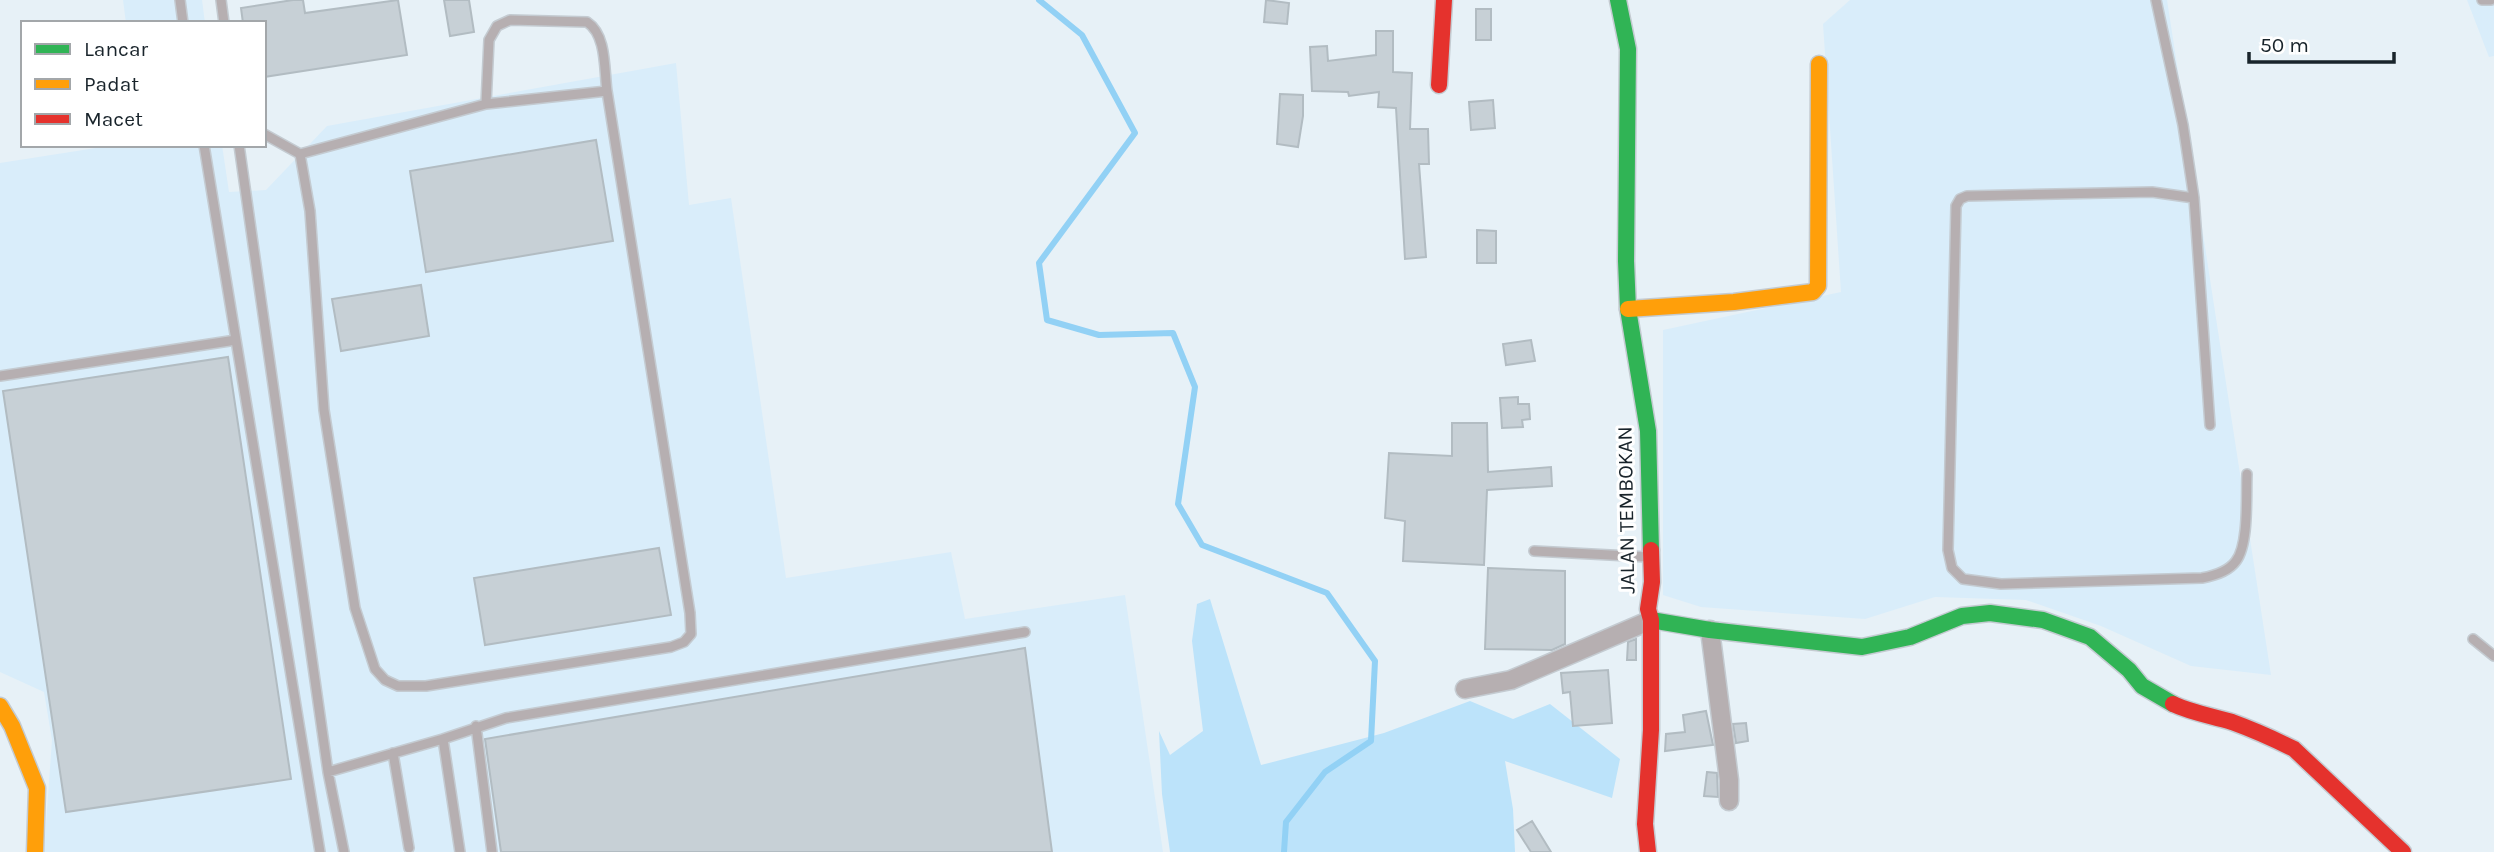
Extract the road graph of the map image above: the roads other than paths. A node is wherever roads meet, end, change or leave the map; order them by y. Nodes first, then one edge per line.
1 (180, 0) edge
2 (221, 0) edge
3 (1444, 0) edge
4 (1618, 0) edge
5 (2155, 0) edge
6 (2482, 0) edge
7 (2491, 0) edge
8 (183, 21) edge
9 (224, 21) edge
10 (1819, 64) dead end
11 (1439, 85) dead end
12 (607, 91) junction
13 (485, 104) junction
14 (266, 135) edge
15 (204, 147) edge
16 (239, 147) edge
17 (300, 154) junction
18 (2194, 198) junction
19 (1628, 309) junction
20 (236, 340) junction
21 (0, 376) edge
22 (2210, 425) dead end
23 (2247, 474) dead end
24 (1534, 551) dead end
25 (1650, 557) junction
26 (1651, 620) junction
27 (1710, 629) junction
28 (1025, 632) dead end
29 (2473, 639) dead end
30 (2494, 656) edge
31 (1465, 689) dead end
32 (0, 706) edge
33 (476, 726) junction
34 (443, 739) junction
35 (393, 753) junction
36 (328, 772) junction
37 (1729, 801) dead end
38 (409, 848) dead end
39 (36, 852) edge
40 (320, 852) edge
41 (344, 852) edge
42 (460, 852) edge
43 (492, 852) edge
44 (1648, 852) edge
45 (2403, 852) edge

1 - 8 lane
2 - 9 lane
3 - 11 street
4 - 19 street, JALAN TEMBOKAN
5 - 18 lane
6 - 7 lane
10 - 19 street
12 - 13 lane
12 - 13 lane
12 - 17 lane
13 - 17 lane
14 - 17 lane
15 - 20 lane
16 - 36 lane
18 - 22 lane
18 - 23 lane
19 - 25 street, JALAN TEMBOKAN
20 - 21 lane
20 - 40 lane
24 - 25 lane
25 - 26 street, JALAN TEMBOKAN
26 - 27 street, JALAN TEMBOKAN
26 - 31 street
26 - 44 street
27 - 37 street
27 - 45 street, JALAN TEMBOKAN
28 - 33 lane
29 - 30 lane
32 - 39 street
33 - 34 lane
33 - 43 lane
34 - 35 lane
34 - 42 lane
35 - 36 lane
35 - 38 lane
36 - 41 lane

